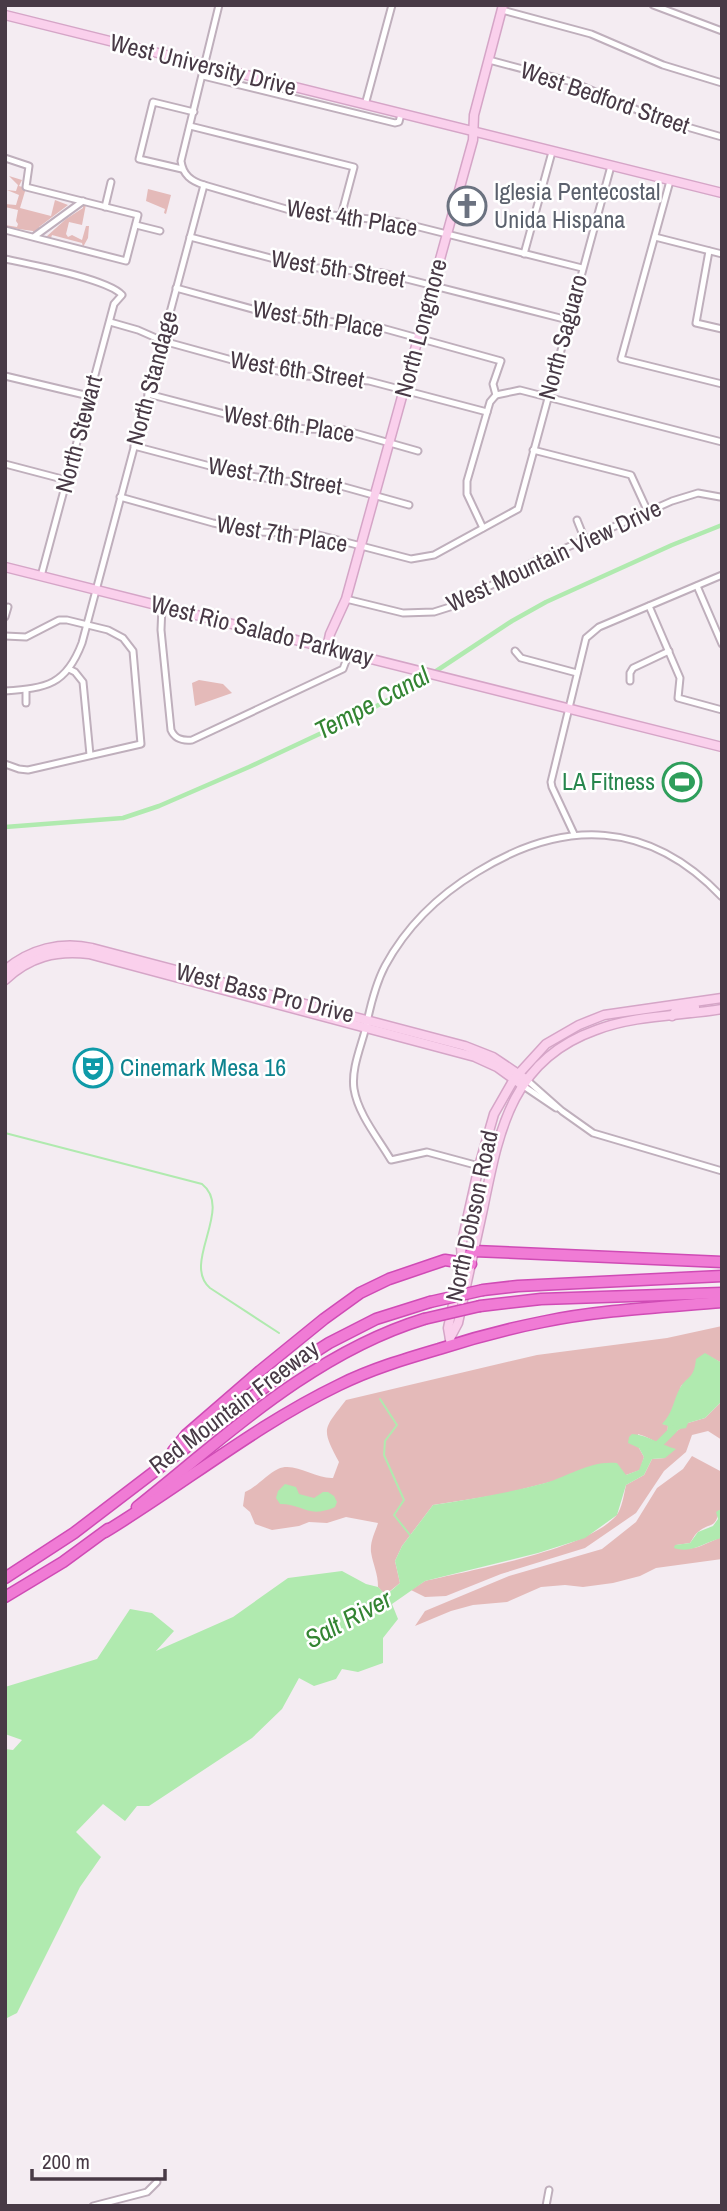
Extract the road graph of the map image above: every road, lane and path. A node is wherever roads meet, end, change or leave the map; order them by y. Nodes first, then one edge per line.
1 (219, 5) edge
2 (392, 5) edge
3 (653, 5) edge
4 (502, 8) edge
5 (5, 15) edge
6 (722, 31) edge
7 (489, 60) junction
8 (205, 65) junction
9 (203, 76) junction
10 (722, 83) edge
11 (365, 105) junction
12 (194, 112) junction
13 (401, 114) junction
14 (190, 126) junction
15 (472, 132) junction
16 (722, 137) edge
17 (552, 152) junction
18 (5, 158) edge
19 (611, 166) junction
20 (182, 169) junction
21 (670, 181) junction
22 (111, 182) dead end
23 (204, 185) junction
24 (722, 194) edge
25 (83, 201) junction
26 (105, 207) junction
27 (341, 216) junction
28 (136, 225) junction
29 (5, 230) edge
30 (160, 231) dead end
31 (447, 235) junction
32 (34, 237) junction
33 (190, 237) junction
34 (655, 237) junction
35 (709, 251) junction
36 (524, 254) junction
37 (722, 254) edge
38 (5, 259) edge
39 (582, 268) junction
40 (433, 286) junction
41 (176, 288) junction
42 (568, 320) junction
43 (110, 322) junction
44 (722, 329) edge
45 (418, 338) junction
46 (163, 341) junction
47 (5, 376) edge
48 (722, 384) edge
49 (404, 390) junction
50 (148, 394) junction
51 (496, 395) junction
52 (89, 396) junction
53 (547, 397) junction
54 (487, 412) junction
55 (390, 442) junction
56 (722, 442) edge
57 (134, 446) junction
58 (533, 450) junction
59 (418, 451) dead end
60 (5, 464) edge
61 (66, 480) junction
62 (375, 495) junction
63 (120, 497) junction
64 (720, 497) edge
65 (409, 505) dead end
66 (518, 509) joint
67 (648, 512) junction
68 (577, 520) dead end
69 (483, 528) junction
70 (585, 540) junction
71 (360, 547) junction
72 (5, 567) edge
73 (722, 575) edge
74 (41, 576) junction
75 (697, 586) junction
76 (95, 589) junction
77 (346, 599) junction
78 (162, 606) junction
79 (649, 606) junction
80 (8, 607) dead end
81 (5, 617) edge
82 (87, 624) junction
83 (5, 636) edge
84 (722, 644) edge
85 (327, 648) junction
86 (515, 651) dead end
87 (669, 651) junction
88 (349, 653) junction
89 (69, 670) junction
90 (577, 673) junction
91 (630, 681) dead end
92 (26, 690) junction
93 (5, 691) edge
94 (26, 703) dead end
95 (568, 708) junction
96 (722, 710) edge
97 (721, 745) edge
98 (90, 755) junction
99 (5, 764) edge
100 (574, 834) junction
101 (722, 897) edge
102 (5, 970) edge
103 (5, 980) edge
104 (718, 999) edge
105 (671, 1004) junction
106 (722, 1009) edge
107 (672, 1016) junction
108 (624, 1022) junction
109 (366, 1024) junction
110 (520, 1079) junction
111 (479, 1166) junction
112 (722, 1171) edge
113 (474, 1251) junction
114 (722, 1262) edge
115 (466, 1263) junction
116 (722, 1276) edge
117 (722, 1293) edge
118 (722, 1302) edge
119 (450, 1341) junction
120 (162, 1465) junction
121 (105, 1532) junction
122 (5, 1578) edge
123 (5, 1597) edge
124 (157, 2182) dead end
125 (549, 2190) dead end
126 (93, 2206) edge
127 (545, 2206) edge

1 - 8 street
2 - 11 street
3 - 6 street
4 - 7 main road, North Longmore
4 - 10 street
5 - 8 main road, West University Drive
7 - 15 main road, North Longmore
7 - 16 street, West Bedford Street
8 - 9 street
8 - 11 main road, West University Drive
9 - 12 street
9 - 13 street, West University Drive
11 - 13 main road, West University Drive
12 - 14 street
12 - 20 street
13 - 15 main road, West University Drive
14 - 20 street
14 - 27 street
15 - 17 main road, West University Drive
15 - 31 main road, North Longmore
17 - 19 main road, West University Drive
17 - 36 street
18 - 25 street
19 - 21 main road, West University Drive
19 - 39 street, North Saguaro
20 - 23 street
21 - 24 main road, West University Drive
21 - 34 street
22 - 26 street
23 - 27 street, West 4th Place
23 - 33 street, North Standage
25 - 26 street
25 - 32 street
26 - 28 street
27 - 31 street, West 4th Place
28 - 30 street
28 - 32 street
29 - 32 street
31 - 36 street, West 4th Place
31 - 40 main road, North Longmore
33 - 40 street, West 5th Street
33 - 41 street, North Standage
34 - 35 street
34 - 48 street
35 - 37 street
35 - 44 street
36 - 39 street, West 4th Place
38 - 43 street, North Stewart
39 - 42 street, North Saguaro
40 - 42 street, West 5th Street
40 - 45 main road, North Longmore
41 - 45 street, West 5th Place
41 - 46 street, North Standage
42 - 53 street, North Saguaro
43 - 46 street, West 6th Street
43 - 52 street, North Stewart
45 - 49 main road, North Longmore
45 - 51 street, West 5th Place
46 - 49 street, West 6th Street
46 - 50 street, North Standage
47 - 52 street
49 - 54 street, West 6th Street
49 - 55 main road, North Longmore
50 - 55 street, West 6th Place
50 - 57 street, North Standage
51 - 53 street
51 - 54 street
52 - 61 street, North Stewart
53 - 56 street
53 - 58 street, North Saguaro
54 - 69 street
55 - 59 street, West 6th Place
55 - 62 main road, North Longmore
57 - 62 street, West 7th Street
57 - 63 street, North Standage
58 - 66 street, North Saguaro
58 - 67 street
60 - 61 street
61 - 74 street, North Stewart
62 - 65 street, West 7th Street
62 - 71 main road, North Longmore
63 - 71 street, West 7th Place
63 - 76 street, North Standage
64 - 67 street, West Mountain View Drive
66 - 69 street, West 7th Place
67 - 70 street, West Mountain View Drive
68 - 70 street
69 - 71 street, West 7th Place
70 - 77 street, West Mountain View Drive
71 - 77 main road, North Longmore
72 - 74 main road, West Rio Salado Parkway
73 - 75 street
74 - 76 main road, West Rio Salado Parkway
75 - 79 street
75 - 84 street
76 - 78 main road, West Rio Salado Parkway
76 - 82 street, North Standage
77 - 85 main road, North Longmore
78 - 85 main road, West Rio Salado Parkway
78 - 88 street
79 - 87 street
79 - 90 street
80 - 81 street
82 - 83 street
82 - 89 street, North Standage
82 - 98 street
85 - 88 main road, West Rio Salado Parkway
86 - 90 street
87 - 91 street
87 - 96 street
88 - 95 main road, West Rio Salado Parkway
89 - 92 street
89 - 98 street
90 - 95 street
92 - 93 street
92 - 94 street
95 - 97 main road, West Rio Salado Parkway
95 - 100 street
98 - 99 street
100 - 101 street
100 - 109 street
102 - 109 main road, West Bass Pro Drive
103 - 109 main road, West Bass Pro Drive
104 - 105 main road, North Dobson Road
104 - 107 main road
105 - 108 main road
105 - 110 main road, North Dobson Road
106 - 107 main road, North Dobson Road
107 - 108 main road, North Dobson Road
108 - 110 main road, North Dobson Road
109 - 110 main road, West Bass Pro Drive
109 - 111 street
110 - 111 main road, North Dobson Road
110 - 112 street
110 - 113 main road, North Dobson Road
111 - 115 main road, North Dobson Road
113 - 114 highway
113 - 115 highway
115 - 119 main road, North Dobson Road
115 - 120 highway
116 - 120 highway, Red Mountain Freeway, bridge
117 - 121 highway, Red Mountain Freeway, bridge
118 - 119 highway
119 - 121 highway
120 - 122 highway, Red Mountain Freeway
121 - 123 highway, Red Mountain Freeway
124 - 126 street
125 - 127 street

